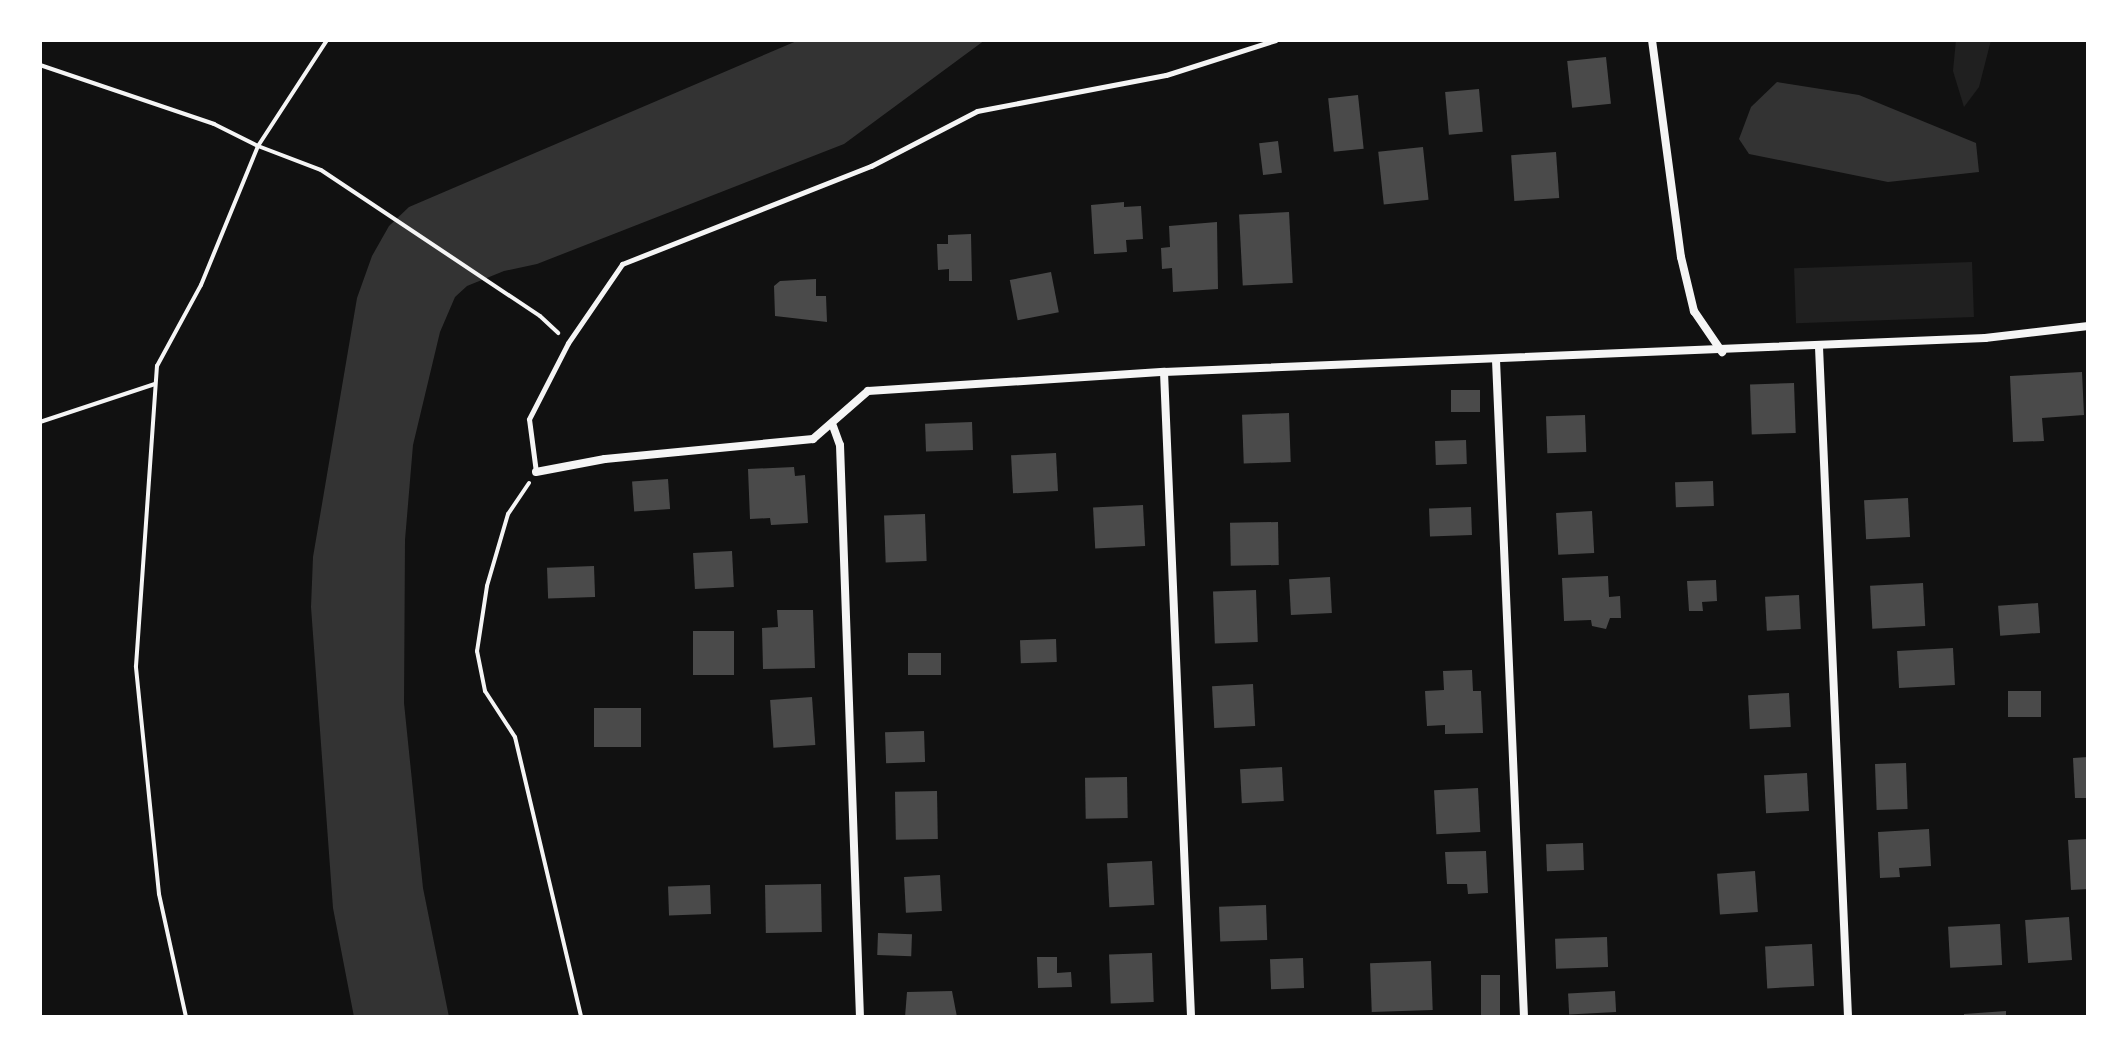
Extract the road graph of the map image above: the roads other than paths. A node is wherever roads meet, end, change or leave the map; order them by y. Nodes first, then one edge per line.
1 (1276, 40) edge
2 (1652, 40) edge
3 (2088, 326) edge
4 (1819, 347) junction
5 (1722, 352) junction
6 (1496, 360) junction
7 (1164, 372) junction
8 (833, 426) junction
9 (536, 472) joint
10 (860, 1017) edge
11 (1191, 1017) edge
12 (1524, 1017) edge
13 (1848, 1017) edge

1 - 9 lane
2 - 5 street
3 - 4 street
4 - 5 street
4 - 13 street
5 - 6 street
6 - 7 street
6 - 12 street
7 - 8 street
7 - 11 street
8 - 9 street
8 - 10 street

